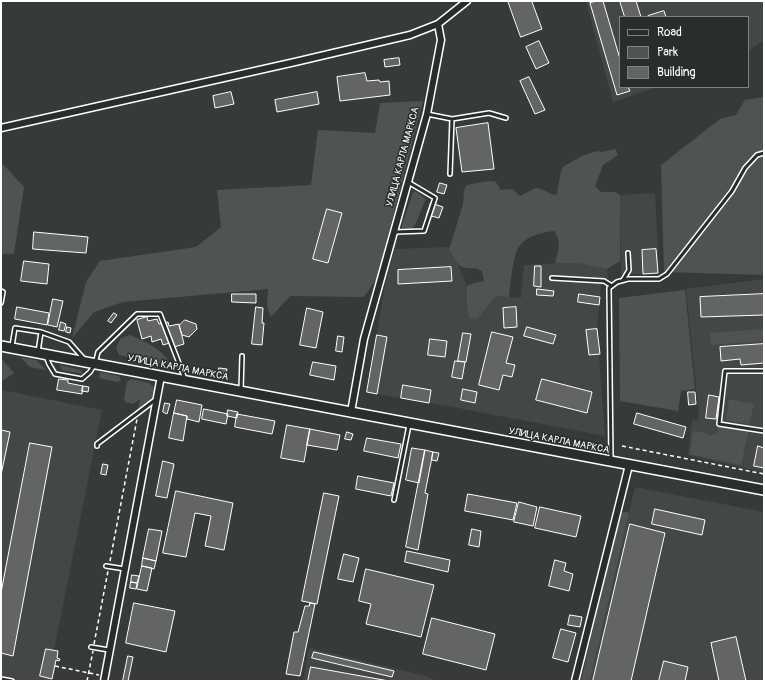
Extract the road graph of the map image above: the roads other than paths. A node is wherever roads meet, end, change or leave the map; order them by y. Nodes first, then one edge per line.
1 (467, 1) edge
2 (438, 24) junction
3 (427, 114) junction
4 (506, 118) dead end
5 (452, 119) junction
6 (1, 128) edge
7 (764, 153) edge
8 (450, 174) dead end
9 (408, 182) junction
10 (395, 232) junction
11 (628, 253) dead end
12 (552, 278) dead end
13 (623, 280) junction
14 (612, 286) junction
15 (1, 291) edge
16 (1, 303) edge
17 (41, 332) junction
18 (1, 346) edge
19 (12, 348) junction
20 (41, 353) junction
21 (242, 356) dead end
22 (91, 363) junction
23 (764, 371) edge
24 (161, 376) junction
25 (185, 381) junction
26 (240, 392) junction
27 (157, 399) junction
28 (351, 412) junction
29 (409, 423) junction
30 (764, 431) edge
31 (97, 446) dead end
32 (611, 462) junction
33 (629, 465) junction
34 (764, 490) edge
35 (394, 500) dead end
36 (108, 566) road end
37 (125, 569) junction
38 (92, 647) road end
39 (109, 650) junction
40 (1, 679) edge
41 (104, 679) edge
42 (12, 681) edge
43 (575, 681) edge

1 - 2 street
2 - 3 street, УЛИЦА КАРЛА МАРКСА
2 - 6 street
3 - 5 lane
3 - 9 street, УЛИЦА КАРЛА МАРКСА
4 - 5 lane
5 - 8 lane
7 - 13 lane
9 - 10 street, УЛИЦА КАРЛА МАРКСА
9 - 10 lane
10 - 28 street, УЛИЦА КАРЛА МАРКСА
11 - 13 lane
12 - 14 lane
13 - 14 lane
14 - 32 lane
15 - 16 lane
17 - 19 lane
17 - 20 lane
17 - 22 lane
18 - 19 main road, УЛИЦА КАРЛА МАРКСА
19 - 20 main road, УЛИЦА КАРЛА МАРКСА
20 - 22 main road, УЛИЦА КАРЛА МАРКСА
20 - 22 lane
21 - 26 lane
22 - 24 main road, УЛИЦА КАРЛА МАРКСА
22 - 25 lane
23 - 30 lane
24 - 25 main road, УЛИЦА КАРЛА МАРКСА
24 - 27 street
25 - 26 main road, УЛИЦА КАРЛА МАРКСА
26 - 28 main road, УЛИЦА КАРЛА МАРКСА
27 - 31 lane
27 - 37 street
28 - 29 main road, УЛИЦА КАРЛА МАРКСА
29 - 32 main road, УЛИЦА КАРЛА МАРКСА
29 - 35 lane
32 - 33 main road, УЛИЦА КАРЛА МАРКСА
33 - 34 main road, УЛИЦА КАРЛА МАРКСА
33 - 43 street
36 - 37 lane
37 - 39 street
38 - 39 lane
39 - 41 street
40 - 42 lane

